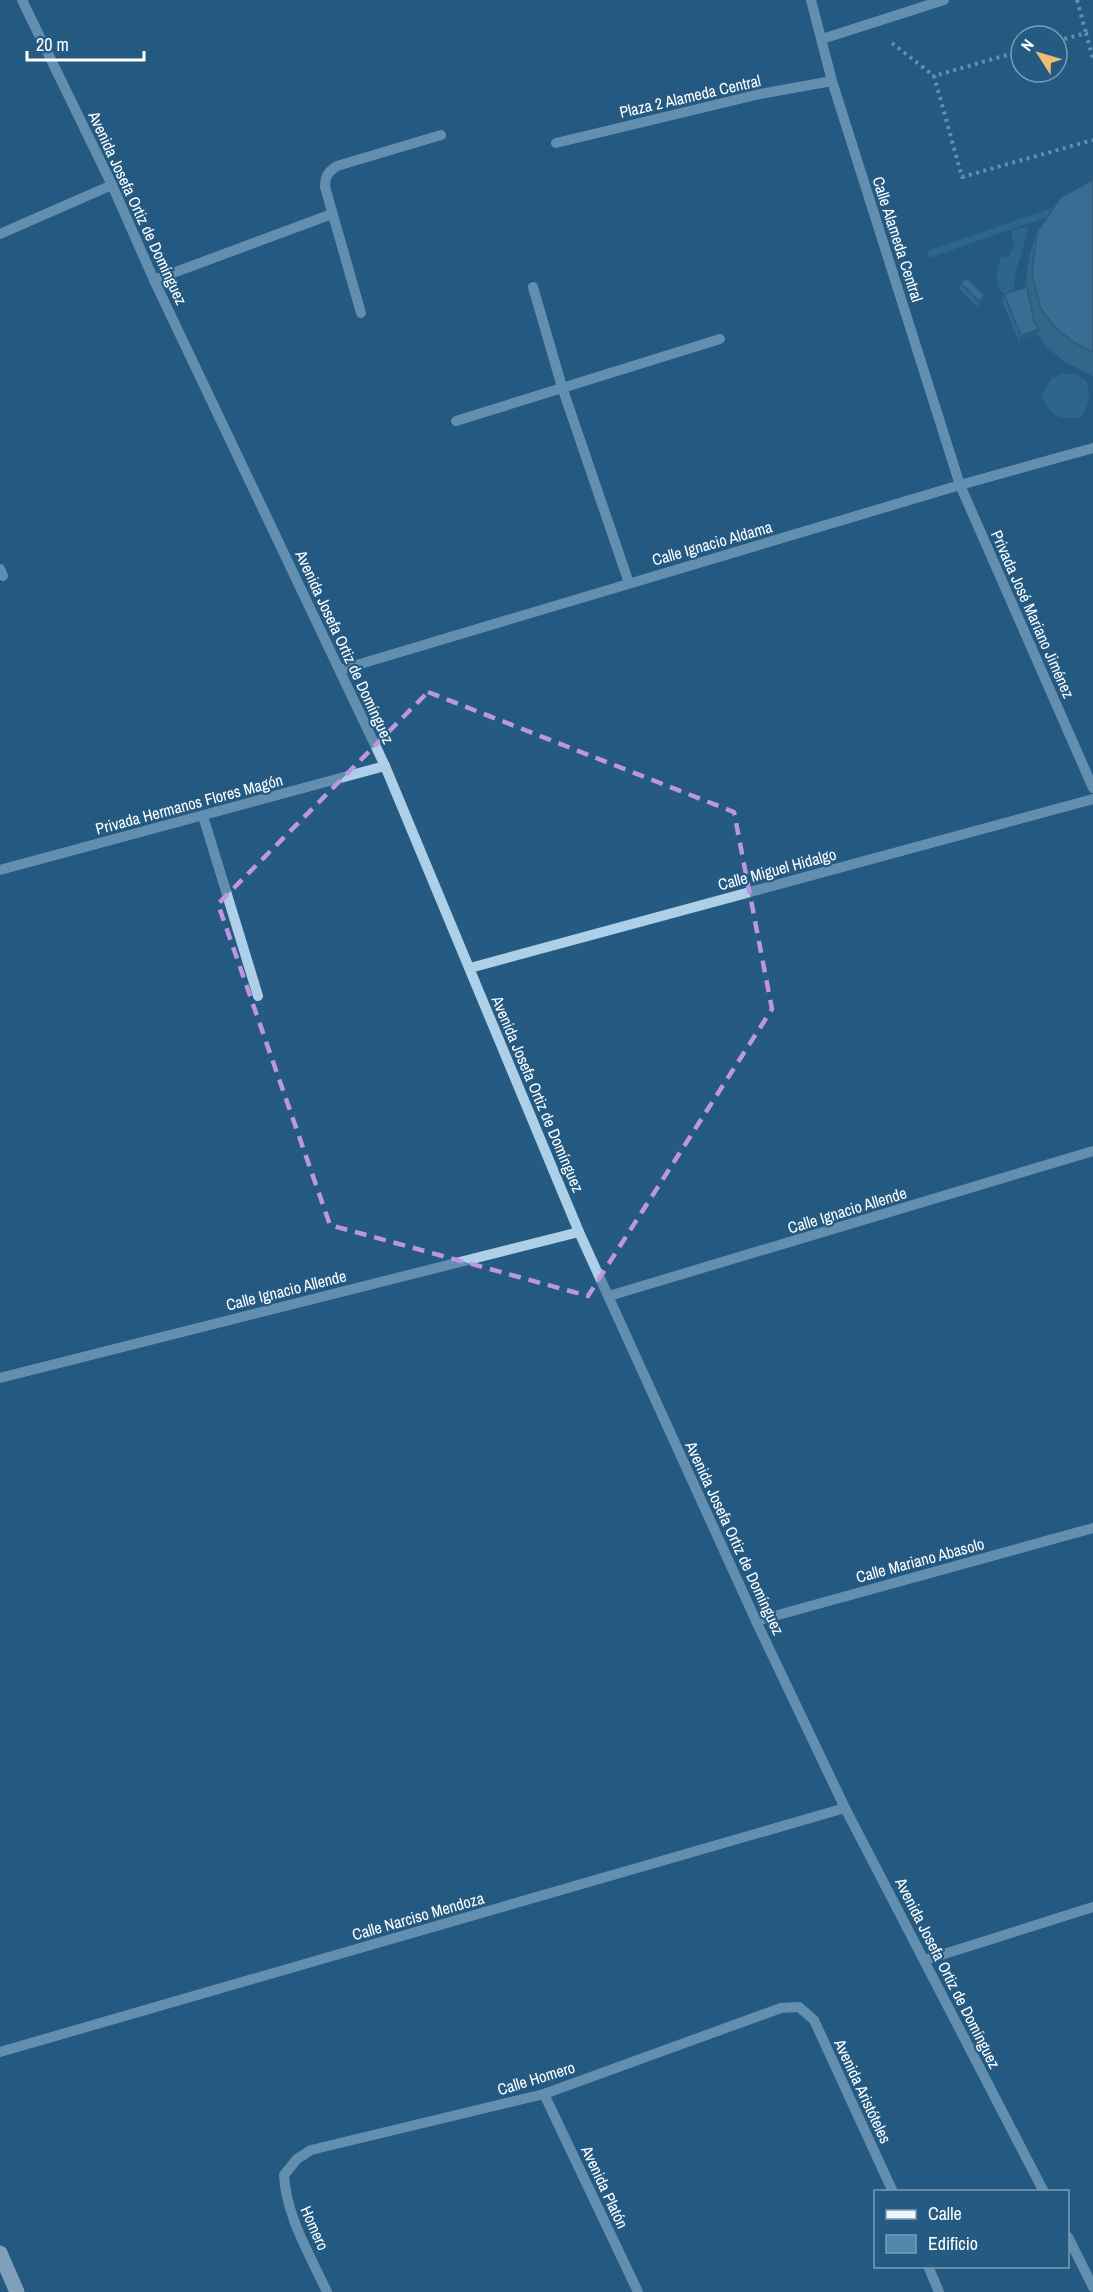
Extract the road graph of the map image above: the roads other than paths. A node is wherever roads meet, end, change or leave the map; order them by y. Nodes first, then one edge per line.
1 (23, 0) edge
2 (811, 0) edge
3 (944, 0) edge
4 (822, 39) junction
5 (832, 81) junction
6 (441, 135) dead end
7 (556, 143) dead end
8 (112, 185) junction
9 (332, 214) junction
10 (0, 234) edge
11 (154, 280) junction
12 (532, 286) dead end
13 (361, 313) dead end
14 (720, 339) dead end
15 (562, 387) junction
16 (456, 421) dead end
17 (1093, 448) edge
18 (960, 485) junction
19 (629, 584) junction
20 (340, 670) junction
21 (385, 766) junction
22 (1093, 788) edge
23 (1093, 799) edge
24 (203, 816) junction
25 (0, 870) edge
26 (470, 968) junction
27 (258, 996) dead end
28 (1093, 1152) edge
29 (579, 1232) junction
30 (609, 1296) junction
31 (0, 1378) edge
32 (1093, 1528) edge
33 (756, 1621) junction
34 (845, 1808) junction
35 (1093, 1907) edge
36 (925, 1960) junction
37 (799, 2007) joint
38 (0, 2052) edge
39 (544, 2094) junction
40 (284, 2175) joint
41 (892, 2190) edge
42 (1043, 2190) edge
43 (1069, 2239) edge
44 (0, 2253) edge
45 (929, 2268) edge
46 (1093, 2287) edge
47 (17, 2292) edge
48 (327, 2292) edge
49 (638, 2292) edge
50 (939, 2292) edge

1 - 8 street, Avenida Josefa Ortiz de Domínguez
2 - 4 street, Calle Alameda Central
3 - 4 street
4 - 5 street, Calle Alameda Central
5 - 7 street, Plaza 2 Alameda Central
5 - 18 street, Calle Alameda Central
6 - 9 street
8 - 10 street
8 - 11 street, Avenida Josefa Ortiz de Domínguez
9 - 11 street
9 - 13 street
11 - 20 street, Avenida Josefa Ortiz de Domínguez
12 - 15 street
14 - 15 street
15 - 16 street
15 - 19 street
17 - 18 street, Calle Ignacio Aldama
18 - 19 street, Calle Ignacio Aldama
18 - 22 street, Privada José Mariano Jiménez
19 - 20 street, Calle Ignacio Aldama
20 - 21 street, Avenida Josefa Ortiz de Domínguez
21 - 24 street, Privada Hermanos Flores Magón
21 - 26 street, Avenida Josefa Ortiz de Domínguez
23 - 26 street, Calle Miguel Hidalgo
24 - 25 street, Privada Hermanos Flores Magón
24 - 27 street
26 - 29 street, Avenida Josefa Ortiz de Domínguez
28 - 30 street, Calle Ignacio Allende
29 - 30 street, Avenida Josefa Ortiz de Domínguez
29 - 31 street, Calle Ignacio Allende
30 - 33 street, Avenida Josefa Ortiz de Domínguez
32 - 33 street, Calle Mariano Abasolo
33 - 34 street, Avenida Josefa Ortiz de Domínguez
34 - 36 street, Avenida Josefa Ortiz de Domínguez
34 - 38 street, Calle Narciso Mendoza
35 - 36 street
36 - 42 street, Avenida Josefa Ortiz de Domínguez
37 - 39 street, Calle Homero
37 - 41 street, Avenida Aristóteles
39 - 40 street, Calle Homero
39 - 49 street, Avenida Platón
40 - 48 street, Homero
43 - 46 street
44 - 47 main road
45 - 50 street

